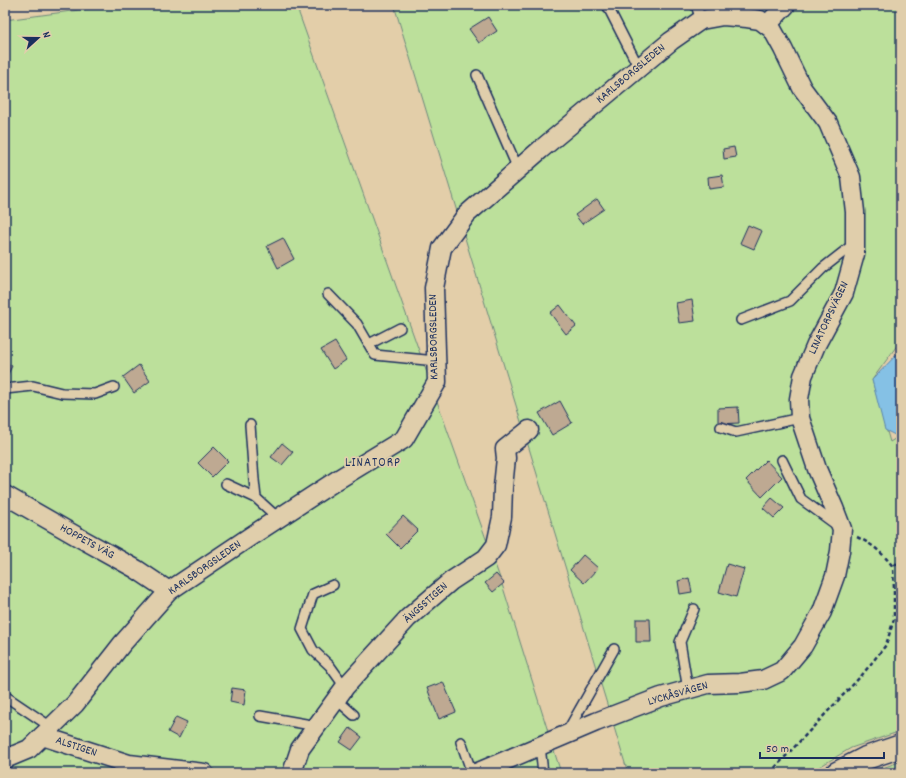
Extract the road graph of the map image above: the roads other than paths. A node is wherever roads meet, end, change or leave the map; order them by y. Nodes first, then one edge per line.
1 (607, 5) edge
2 (786, 5) edge
3 (699, 13) edge
4 (767, 25) junction
5 (639, 68) junction
6 (476, 75) dead end
7 (518, 169) junction
8 (855, 243) junction
9 (328, 294) dead end
10 (741, 320) dead end
11 (400, 328) dead end
12 (369, 344) junction
13 (436, 361) junction
14 (114, 387) dead end
15 (5, 389) edge
16 (800, 418) junction
17 (250, 425) dead end
18 (721, 427) dead end
19 (529, 430) dead end
20 (782, 460) dead end
21 (226, 484) dead end
22 (256, 498) junction
23 (8, 500) edge
24 (278, 518) junction
25 (842, 529) junction
26 (333, 585) dead end
27 (169, 591) junction
28 (694, 609) dead end
29 (614, 649) dead end
30 (688, 690) junction
31 (341, 693) junction
32 (5, 696) edge
33 (260, 716) dead end
34 (354, 716) dead end
35 (317, 726) junction
36 (46, 732) junction
37 (565, 735) junction
38 (462, 742) dead end
39 (540, 746) junction
40 (901, 746) edge
41 (5, 759) edge
42 (498, 769) edge
43 (204, 773) edge
44 (292, 773) edge
45 (472, 773) edge
46 (476, 773) edge
47 (543, 773) edge
48 (837, 773) edge

1 - 5 lane
2 - 4 street
3 - 4 street, KARLSBORGSLEDEN
3 - 5 street, KARLSBORGSLEDEN
4 - 8 street, LINATORPSVÄGEN
5 - 7 street, KARLSBORGSLEDEN
6 - 7 lane
7 - 13 street, KARLSBORGSLEDEN
8 - 10 lane
8 - 16 street, LINATORPSVÄGEN
9 - 12 lane
11 - 12 lane
12 - 13 lane
13 - 24 street, KARLSBORGSLEDEN
14 - 15 lane
16 - 18 lane
16 - 25 street, LINATORPSVÄGEN
17 - 22 lane
19 - 31 street, ÄNGSSTIGEN
20 - 25 lane
21 - 22 lane
22 - 24 lane
23 - 27 street, HOPPETS VÄG
24 - 27 street, KARLSBORGSLEDEN
25 - 30 street, LYCKÅSVÄGEN
26 - 31 lane
27 - 36 street, KARLSBORGSLEDEN
28 - 30 lane
29 - 37 lane
30 - 37 street, LYCKÅSVÄGEN
31 - 34 lane
31 - 35 street, ÄNGSSTIGEN
32 - 36 lane
33 - 35 lane
35 - 44 street, ÄNGSSTIGEN
36 - 41 street, KARLSBORGSLEDEN
36 - 43 street, ALSTIGEN
37 - 39 street, LYCKÅSVÄGEN
38 - 45 lane
39 - 42 street, LYCKÅSVÄGEN
39 - 47 lane
40 - 48 highway
42 - 46 street, LYCKÅSVÄGEN

